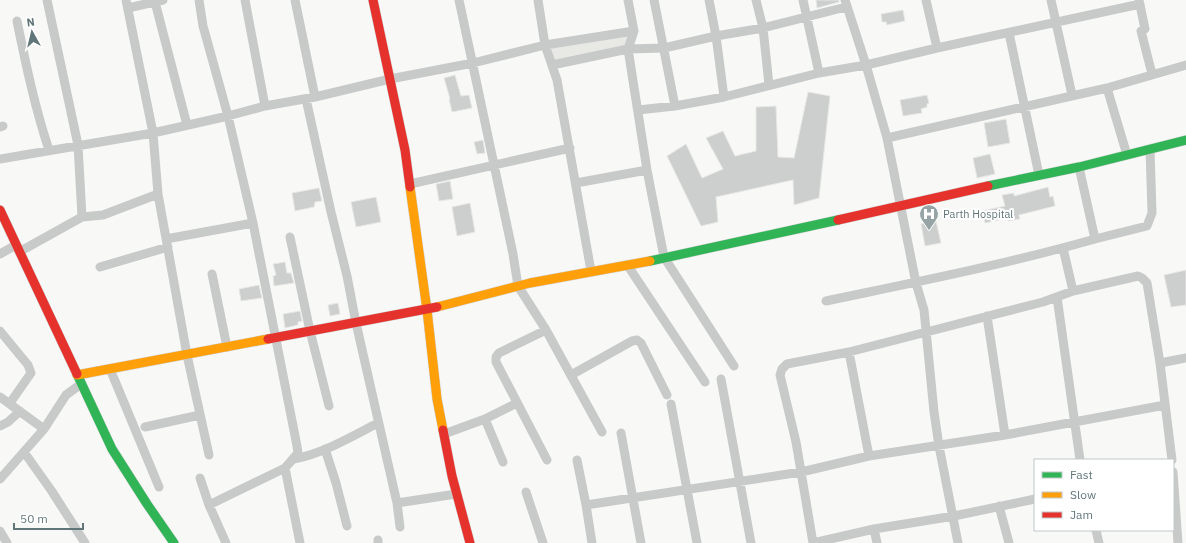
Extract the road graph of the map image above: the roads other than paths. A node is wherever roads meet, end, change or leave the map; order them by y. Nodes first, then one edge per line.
1 (47, 0) edge
2 (199, 0) edge
3 (245, 0) edge
4 (295, 0) edge
5 (374, 0) edge
6 (459, 0) edge
7 (538, 0) edge
8 (628, 0) edge
9 (654, 0) edge
10 (709, 0) edge
11 (756, 0) edge
12 (803, 0) edge
13 (926, 0) edge
14 (1051, 0) edge
15 (159, 1) edge
16 (1140, 2) edge
17 (846, 3) edge
18 (127, 4) edge
19 (807, 17) junction
20 (17, 21) dead end
21 (1055, 23) junction
22 (763, 28) junction
23 (634, 31) junction
24 (1009, 33) junction
25 (716, 36) junction
26 (545, 45) junction
27 (664, 48) junction
28 (937, 48) junction
29 (628, 49) junction
30 (473, 63) junction
31 (866, 64) junction
32 (552, 65) junction
33 (1186, 65) edge
34 (820, 73) junction
35 (1152, 74) junction
36 (390, 79) junction
37 (769, 85) junction
38 (1108, 88) junction
39 (1072, 95) junction
40 (724, 97) junction
41 (311, 98) junction
42 (266, 106) junction
43 (675, 106) junction
44 (1024, 107) junction
45 (638, 110) junction
46 (228, 116) junction
47 (187, 125) junction
48 (153, 133) junction
49 (886, 138) junction
50 (1186, 140) edge
51 (78, 145) junction
52 (570, 148) junction
53 (1150, 149) junction
54 (48, 150) junction
55 (1127, 155) junction
56 (0, 159) edge
57 (495, 165) junction
58 (1079, 167) junction
59 (647, 170) junction
60 (1039, 175) junction
61 (576, 183) junction
62 (410, 184) junction
63 (158, 194) junction
64 (900, 206) junction
65 (0, 210) edge
66 (82, 217) junction
67 (253, 223) junction
68 (290, 237) dead end
69 (1096, 239) junction
70 (167, 243) junction
71 (18, 248) junction
72 (1063, 248) junction
73 (0, 254) edge
74 (664, 257) junction
75 (628, 266) junction
76 (100, 268) dead end
77 (591, 272) junction
78 (212, 274) dead end
79 (916, 282) junction
80 (518, 286) junction
81 (1073, 291) junction
82 (1057, 297) junction
83 (826, 301) dead end
84 (427, 310) junction
85 (987, 316) junction
86 (356, 323) junction
87 (546, 330) junction
88 (0, 331) edge
89 (310, 332) junction
90 (926, 332) junction
91 (276, 338) junction
92 (227, 347) junction
93 (849, 352) junction
94 (187, 355) junction
95 (1186, 358) edge
96 (1160, 363) junction
97 (734, 366) dead end
98 (110, 369) junction
99 (571, 375) junction
100 (720, 379) dead end
101 (79, 380) junction
102 (705, 382) dead end
103 (667, 395) dead end
104 (0, 397) edge
105 (517, 403) junction
106 (10, 404) junction
107 (671, 404) dead end
108 (1165, 405) junction
109 (329, 406) dead end
110 (20, 411) junction
111 (200, 416) junction
112 (485, 419) junction
113 (1074, 422) junction
114 (378, 423) junction
115 (0, 426) edge
116 (145, 427) dead end
117 (44, 429) junction
118 (602, 432) dead end
119 (621, 433) dead end
120 (444, 434) junction
121 (1005, 435) junction
122 (939, 446) junction
123 (325, 449) junction
124 (24, 452) junction
125 (209, 455) dead end
126 (869, 456) junction
127 (294, 459) junction
128 (1080, 459) edge
129 (1172, 459) edge
130 (547, 460) dead end
131 (577, 460) dead end
132 (503, 462) dead end
133 (285, 468) junction
134 (801, 472) junction
135 (200, 478) dead end
136 (0, 479) edge
137 (739, 481) junction
138 (159, 487) dead end
139 (687, 489) junction
140 (1174, 489) edge
141 (526, 492) dead end
142 (456, 494) junction
143 (632, 497) junction
144 (1034, 500) edge
145 (397, 504) junction
146 (209, 505) junction
147 (586, 505) junction
148 (999, 506) junction
149 (954, 516) junction
150 (347, 526) dead end
151 (400, 527) dead end
152 (874, 529) junction
153 (0, 531) edge
154 (1096, 531) edge
155 (7, 543) edge
156 (85, 543) edge
157 (174, 543) edge
158 (226, 543) edge
159 (300, 543) edge
160 (470, 543) edge
161 (543, 543) edge
162 (592, 543) edge
163 (641, 543) edge
164 (697, 543) edge
165 (751, 543) edge
166 (877, 543) edge
167 (958, 543) edge
168 (1009, 543) edge
169 (1099, 543) edge
170 (1178, 543) edge

1 - 51 street
2 - 46 street
3 - 42 street
4 - 41 street
5 - 36 street
6 - 30 street
7 - 26 street
8 - 23 street
9 - 27 street
10 - 25 street
11 - 22 street
12 - 19 street
13 - 28 street
14 - 21 street
15 - 18 street
15 - 47 street
16 - 21 street
16 - 35 street
17 - 19 street
17 - 31 street
18 - 48 street
19 - 22 street
19 - 34 street
20 - 54 street
21 - 24 street
21 - 39 street
22 - 25 street
22 - 37 street
23 - 26 street
23 - 29 street
24 - 28 street
24 - 44 street
25 - 27 street
25 - 40 street
26 - 30 street
26 - 32 street
27 - 29 street
27 - 43 street
28 - 31 street
29 - 32 street
29 - 45 street
30 - 36 street
30 - 57 street
31 - 34 street
31 - 49 street
32 - 52 street
33 - 35 street
34 - 37 street
35 - 38 street
36 - 41 street
36 - 62 street
37 - 40 street
38 - 39 street
38 - 55 street
39 - 44 street
40 - 43 street
41 - 42 street
41 - 86 street
42 - 46 street
43 - 45 street
44 - 49 street
44 - 60 street
45 - 59 street
46 - 47 street
46 - 67 street
47 - 48 street
48 - 51 street
48 - 63 street
49 - 64 street
50 - 53 street
51 - 54 street
51 - 66 street
52 - 57 street
52 - 61 street
53 - 55 street
53 - 69 street
54 - 56 street
55 - 58 street
57 - 62 street
57 - 80 street
58 - 60 street
58 - 69 street
59 - 61 street
59 - 74 street
60 - 64 street
61 - 77 street
62 - 84 street
63 - 66 street
63 - 70 street
64 - 74 street
64 - 79 street
65 - 71 street
66 - 71 street
67 - 70 street
67 - 91 street
68 - 89 street
69 - 72 street
70 - 76 street
70 - 94 street
71 - 73 street
71 - 101 street
72 - 79 street
72 - 81 street
74 - 75 street
74 - 97 street
75 - 77 street
75 - 102 street
77 - 80 street
78 - 92 street
79 - 83 street
79 - 90 street
80 - 84 street
80 - 87 street
81 - 82 street
81 - 96 street
82 - 85 street
82 - 113 street
84 - 86 street
84 - 120 street
85 - 90 street
85 - 121 street
86 - 89 street
86 - 114 street
87 - 99 street
87 - 105 street
88 - 106 street
89 - 91 street
89 - 109 street
90 - 93 street
90 - 122 street
91 - 92 street
91 - 127 street
92 - 94 street
93 - 126 street
93 - 134 street
94 - 98 street
94 - 111 street
95 - 96 street
96 - 108 street
98 - 101 street
98 - 138 street
99 - 103 street
99 - 118 street
100 - 137 street
101 - 117 street
101 - 157 street
104 - 106 street
105 - 112 street
105 - 130 street
106 - 110 street
107 - 139 street
108 - 113 street
108 - 129 street
110 - 115 street
110 - 117 street
111 - 116 street
111 - 125 street
112 - 120 street
112 - 132 street
113 - 121 street
113 - 128 street
114 - 123 street
114 - 145 street
117 - 124 street
119 - 143 street
120 - 142 street
121 - 122 street
122 - 126 street
122 - 149 street
123 - 127 street
123 - 150 street
124 - 136 street
124 - 156 street
126 - 134 street
127 - 133 street
131 - 147 street
133 - 146 street
133 - 159 street
134 - 137 street
134 - 152 street
135 - 146 street
137 - 139 street
137 - 165 street
139 - 143 street
139 - 164 street
140 - 170 street
141 - 161 street
142 - 145 street
142 - 160 street
143 - 147 street
143 - 163 street
144 - 148 street
145 - 151 street
146 - 158 street
147 - 162 street
148 - 149 street
148 - 168 street
149 - 152 street
149 - 167 street
152 - 166 street
153 - 155 street
154 - 169 street

